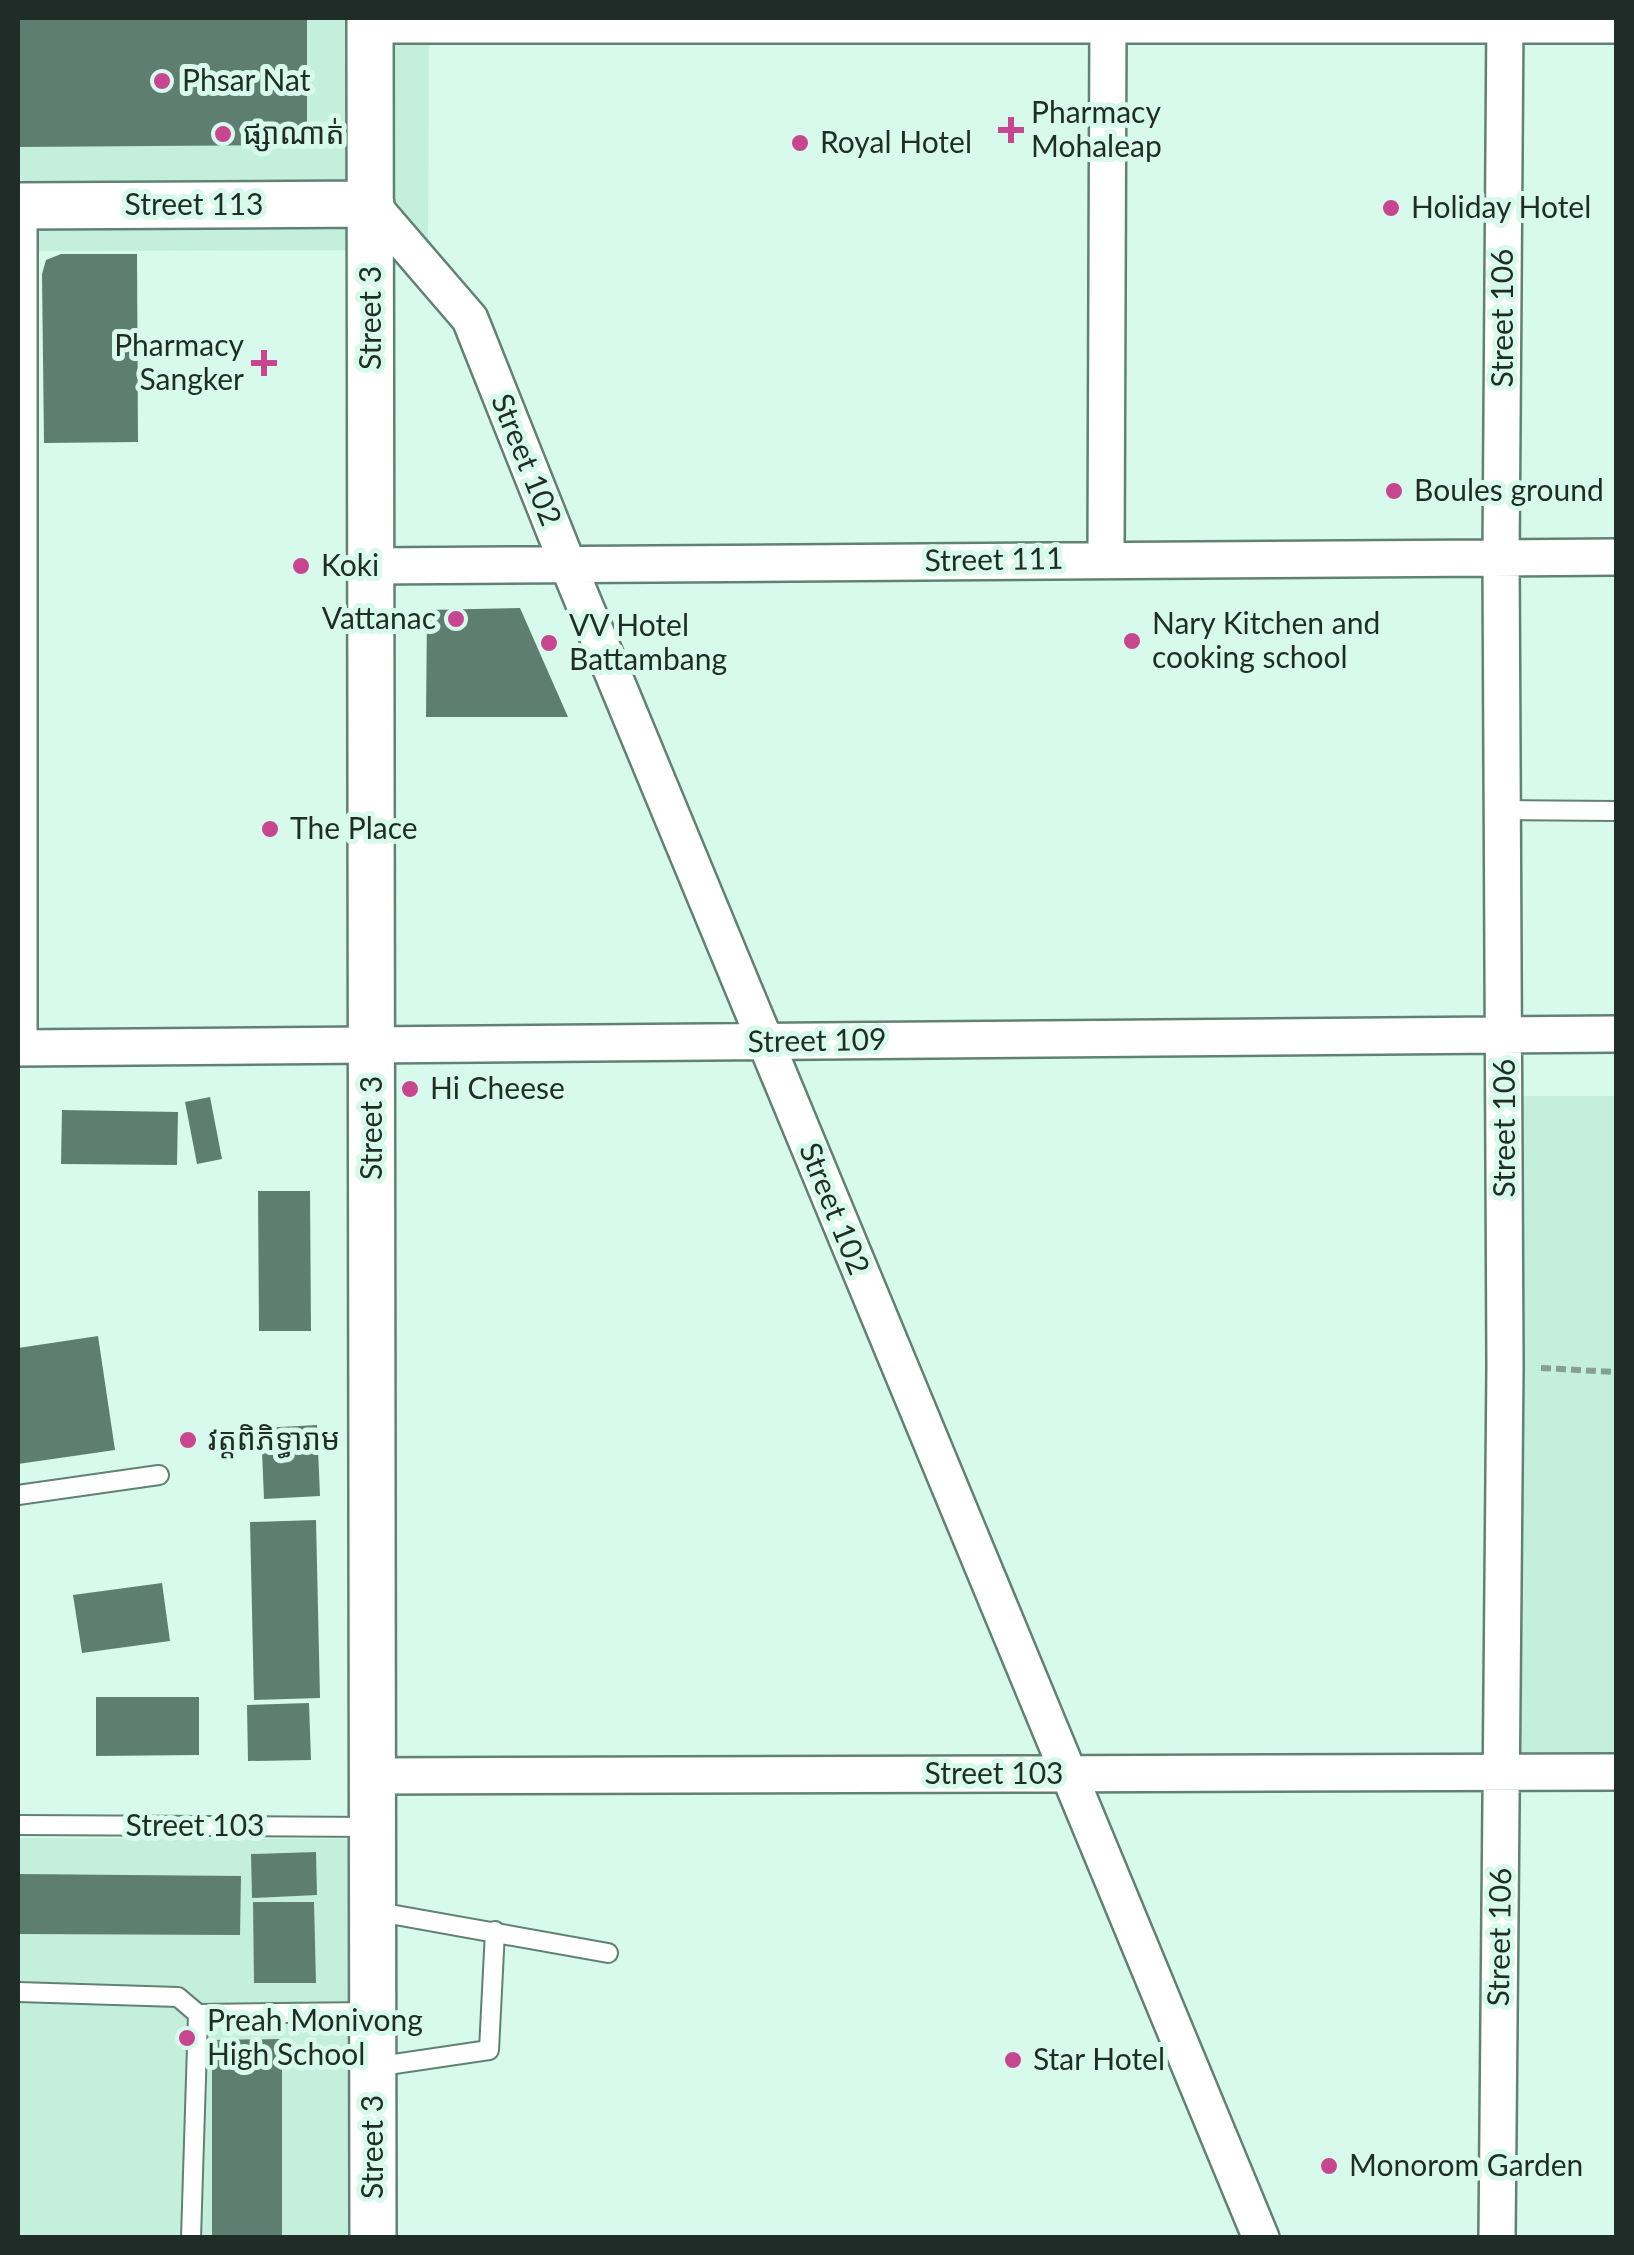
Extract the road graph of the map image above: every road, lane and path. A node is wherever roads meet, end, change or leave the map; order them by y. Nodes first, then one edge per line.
1 (370, 19) edge
2 (1126, 19) edge
3 (1505, 19) edge
4 (1616, 20) edge
5 (370, 204) junction
6 (18, 206) edge
7 (1501, 556) junction
8 (1616, 557) edge
9 (1106, 559) junction
10 (568, 565) junction
11 (371, 566) junction
12 (1503, 810) junction
13 (1616, 811) edge
14 (1616, 1034) edge
15 (1504, 1035) junction
16 (765, 1042) junction
17 (372, 1045) junction
18 (18, 1048) edge
19 (1505, 1366) junction
20 (1616, 1372) edge
21 (158, 1475) dead end
22 (18, 1494) edge
23 (1616, 1772) edge
24 (1502, 1773) junction
25 (1068, 1774) junction
26 (372, 1776) junction
27 (18, 1825) edge
28 (372, 1827) junction
29 (372, 1911) junction
30 (496, 1931) junction
31 (608, 1953) dead end
32 (18, 1992) edge
33 (373, 2012) junction
34 (198, 2014) junction
35 (373, 2068) junction
36 (191, 2238) edge
37 (373, 2238) edge
38 (1260, 2238) edge
39 (1497, 2238) edge

1 - 2 street
1 - 5 street, Street 3
2 - 3 street
2 - 9 street
3 - 4 street
3 - 7 street, Street 106
5 - 6 street, Street 113
5 - 10 street, Street 102
5 - 11 street, Street 3
6 - 18 street
7 - 8 street, Street 111
7 - 9 street, Street 111
7 - 12 street, Street 106
9 - 10 street, Street 111
10 - 11 street, Street 111
10 - 16 street, Street 102
11 - 17 street, Street 3
12 - 13 lane
12 - 15 street, Street 106
14 - 15 street, Street 109
15 - 16 street, Street 109
15 - 19 street, Street 106
16 - 17 street, Street 109
16 - 25 street, Street 102
17 - 18 street, Street 109
17 - 26 street, Street 3
19 - 20 path
19 - 24 street, Street 106
21 - 22 lane
23 - 24 street, Street 103
24 - 25 street, Street 103
24 - 39 street, Street 106
25 - 26 street, Street 103
25 - 38 street, Street 102
26 - 28 street, Street 3
27 - 28 lane, Street 103
28 - 29 street, Street 3
29 - 30 lane
29 - 33 street, Street 3
30 - 31 lane
30 - 35 lane
32 - 34 lane
33 - 34 lane
33 - 35 street, Street 3
34 - 36 lane
35 - 37 street, Street 3

